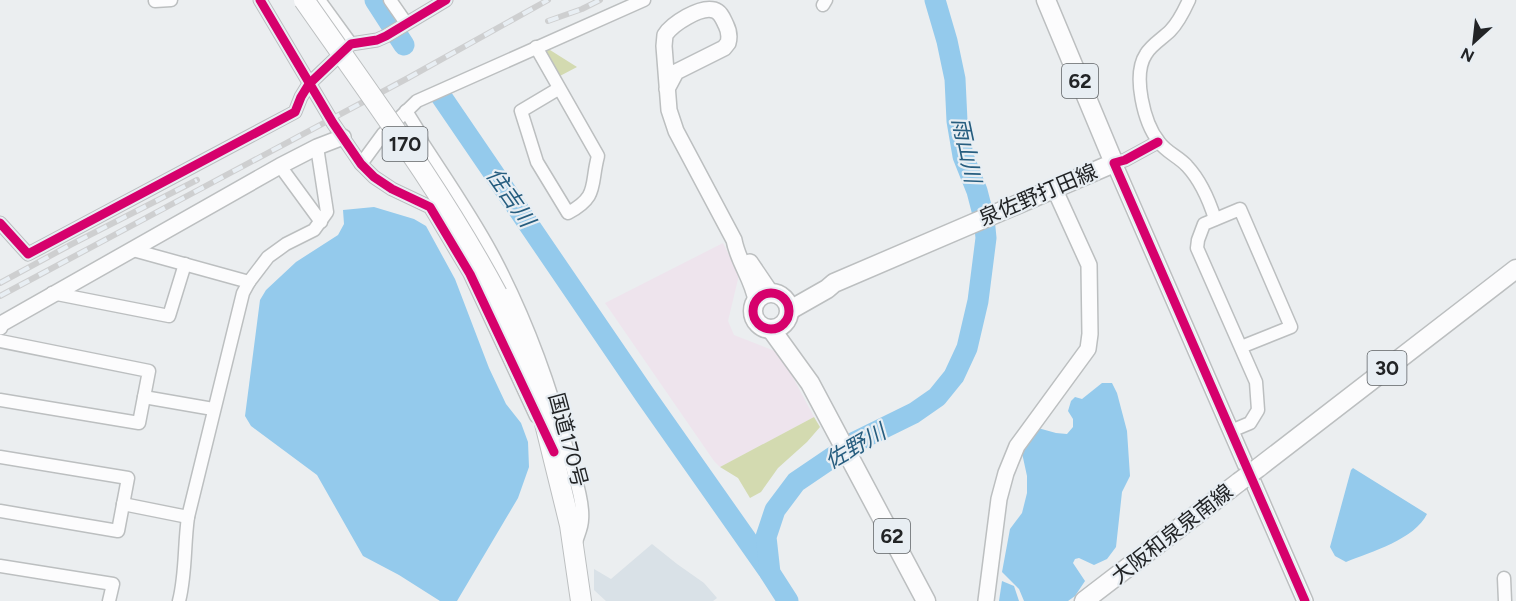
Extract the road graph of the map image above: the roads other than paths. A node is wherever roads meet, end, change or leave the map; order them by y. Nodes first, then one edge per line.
1 (171, 0) edge
2 (260, 0) edge
3 (304, 0) edge
4 (319, 0) edge
5 (390, 0) edge
6 (446, 0) edge
7 (644, 0) edge
8 (1046, 0) edge
9 (1190, 0) edge
10 (155, 2) dead end
11 (406, 23) junction
12 (351, 44) junction
13 (536, 48) junction
14 (309, 84) junction
15 (558, 89) junction
16 (667, 89) junction
17 (406, 111) junction
18 (343, 137) junction
19 (1158, 142) junction
20 (317, 147) junction
21 (1114, 163) junction
22 (361, 164) junction
23 (280, 166) junction
24 (1054, 188) junction
25 (1215, 219) junction
26 (321, 222) junction
27 (0, 223) edge
28 (133, 250) junction
29 (185, 264) junction
30 (1516, 269) edge
31 (249, 282) junction
32 (52, 293) junction
33 (777, 304) junction
34 (0, 325) edge
35 (771, 329) junction
36 (0, 341) edge
37 (1241, 347) junction
38 (810, 383) junction
39 (144, 397) junction
40 (0, 400) edge
41 (213, 409) junction
42 (1231, 431) junction
43 (554, 452) junction
44 (0, 457) edge
45 (123, 504) junction
46 (0, 512) edge
47 (188, 517) junction
48 (574, 548) junction
49 (0, 566) edge
50 (1504, 578) dead end
51 (109, 601) edge
52 (179, 601) edge
53 (581, 601) edge
54 (926, 601) edge
55 (986, 601) edge
56 (1084, 601) edge
57 (1305, 601) edge
58 (1505, 601) edge

1 - 10 street
2 - 14 street
3 - 43 highway, 国道170号 / 170, bridge
4 - 12 street
5 - 11 street
6 - 11 street
7 - 13 street
8 - 21 main road, 泉佐野打田線 / 62
9 - 19 street
11 - 12 street
12 - 14 street
13 - 15 street
13 - 17 street
14 - 18 street
14 - 27 street
15 - 15 street
16 - 16 street
16 - 33 street
17 - 22 street
17 - 48 street
18 - 20 street
18 - 22 street
19 - 21 street
19 - 25 street
20 - 23 street
20 - 26 street
21 - 24 main road, 泉佐野打田線
21 - 42 street
22 - 43 street
23 - 26 street
23 - 28 street
24 - 33 main road, 泉佐野打田線
24 - 55 street
25 - 37 street
25 - 37 street
26 - 31 street
28 - 29 street
28 - 32 street
29 - 31 street
29 - 32 street
30 - 56 main road, 大阪和泉泉南線 / 30, bridge
31 - 41 street
32 - 34 street
33 - 35 main road, 泉佐野打田線
33 - 35 main road, 62
33 - 38 main road, 62
35 - 38 main road, 62
36 - 39 street
37 - 42 street
38 - 54 main road, 62
39 - 40 street
39 - 41 street
41 - 47 street
42 - 57 street
43 - 48 highway, 国道170号 / 170
44 - 45 street
45 - 46 street
45 - 47 street
47 - 52 street
48 - 53 highway, 国道170号 / 170
49 - 51 street
50 - 58 street

